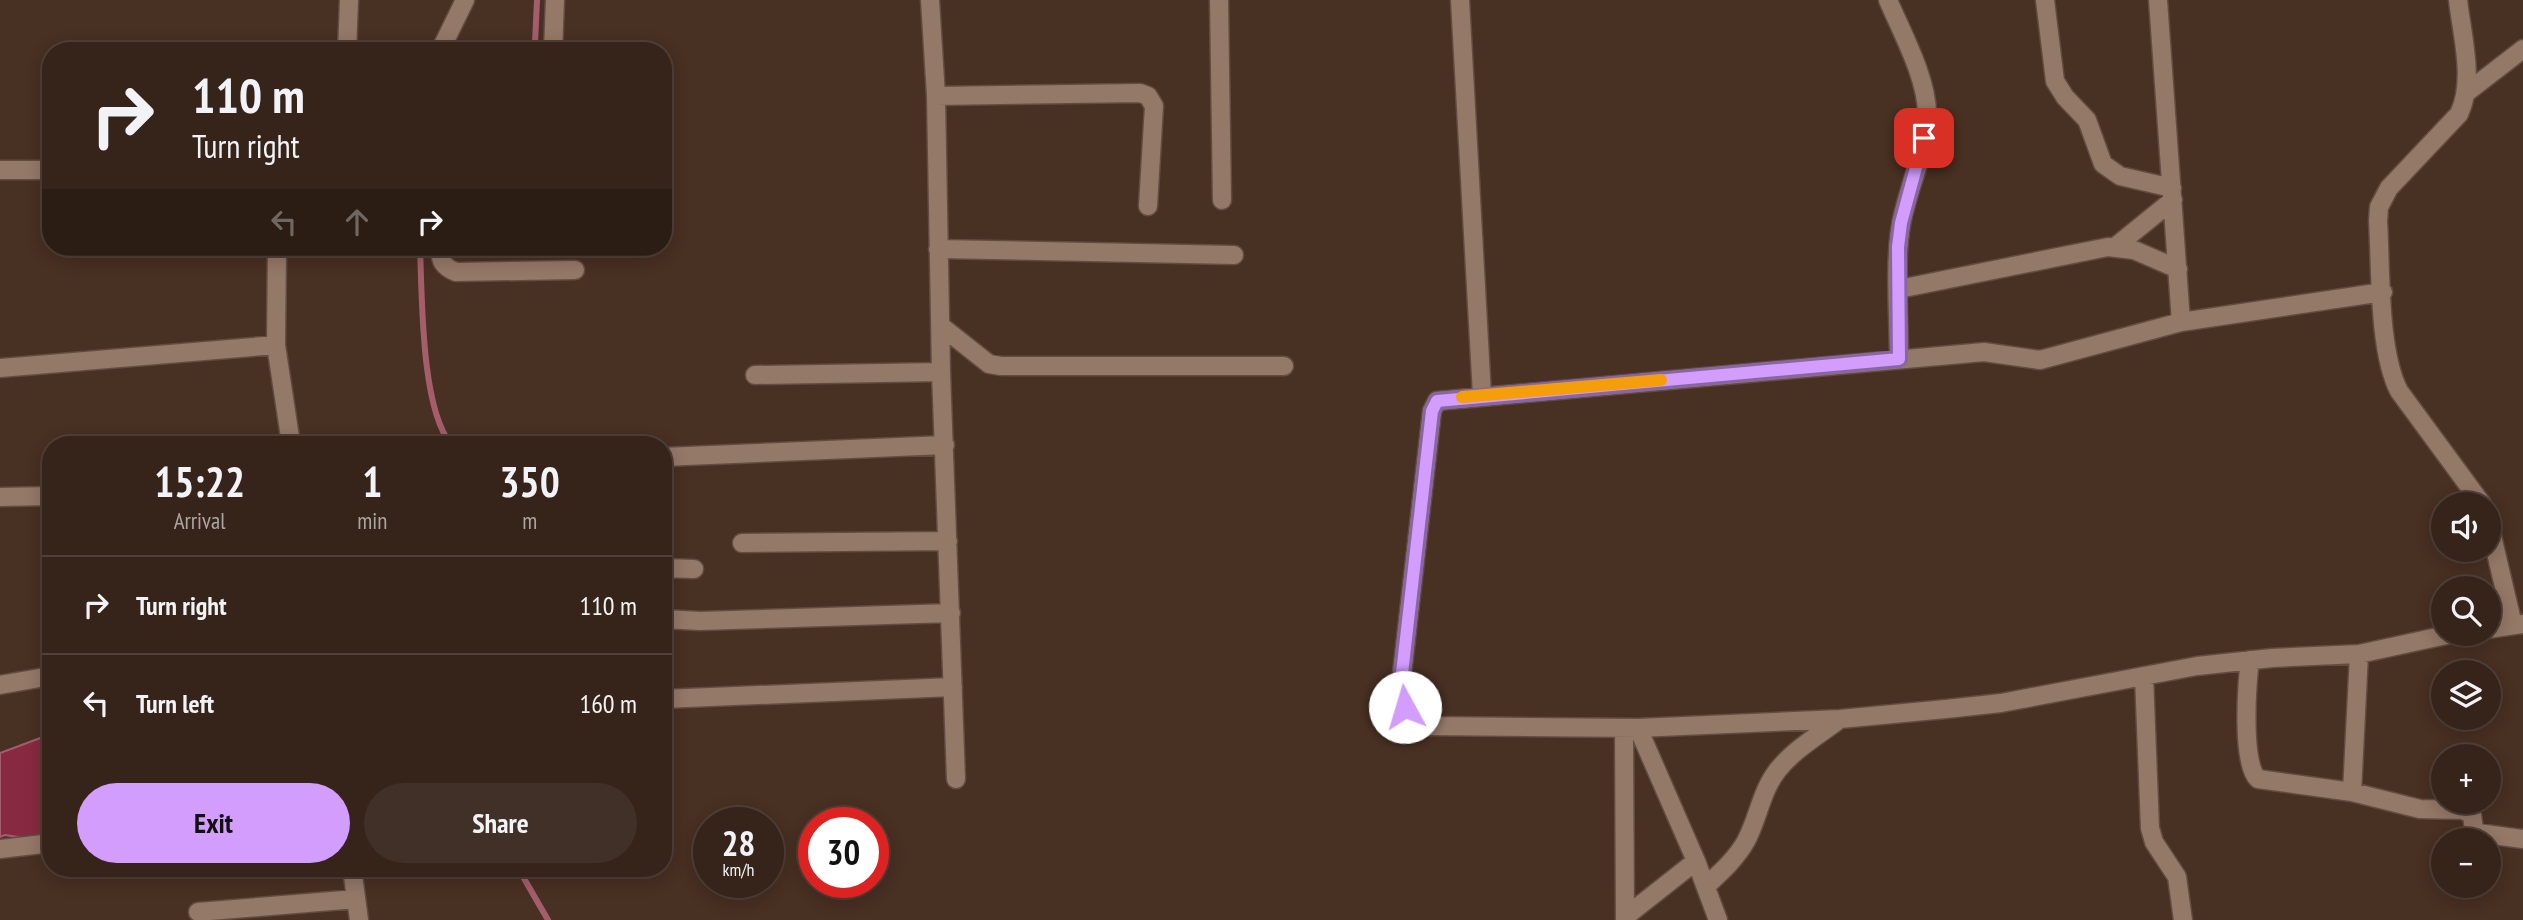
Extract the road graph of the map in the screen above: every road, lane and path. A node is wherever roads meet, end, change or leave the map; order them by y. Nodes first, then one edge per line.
1 (349, 0) edge
2 (465, 0) edge
3 (555, 0) edge
4 (930, 0) edge
5 (1219, 0) edge
6 (1460, 0) edge
7 (1888, 0) edge
8 (2045, 0) edge
9 (2158, 0) edge
10 (2458, 0) edge
11 (347, 42) edge
12 (444, 42) edge
13 (553, 42) edge
14 (2523, 49) edge
15 (2466, 93) junction
16 (936, 96) junction
17 (0, 170) edge
18 (42, 170) edge
19 (2172, 194) junction
20 (1222, 201) dead end
21 (1149, 206) dead end
22 (2115, 247) junction
23 (938, 249) junction
24 (1234, 255) dead end
25 (277, 256) edge
26 (441, 256) edge
27 (2178, 268) junction
28 (575, 270) dead end
29 (1899, 289) junction
30 (2383, 292) junction
31 (2181, 322) junction
32 (941, 326) junction
33 (276, 345) junction
34 (1899, 359) junction
35 (1284, 366) dead end
36 (0, 368) edge
37 (941, 372) junction
38 (755, 376) dead end
39 (1482, 395) junction
40 (289, 436) edge
41 (945, 445) junction
42 (672, 457) edge
43 (2473, 492) edge
44 (42, 496) edge
45 (0, 497) edge
46 (948, 541) junction
47 (742, 543) dead end
48 (2500, 562) edge
49 (672, 568) edge
50 (694, 569) dead end
51 (951, 613) junction
52 (672, 620) edge
53 (2518, 625) edge
54 (2431, 638) edge
55 (2359, 654) junction
56 (2250, 660) junction
57 (2144, 676) junction
58 (42, 678) edge
59 (0, 685) edge
60 (953, 687) junction
61 (672, 699) edge
62 (1840, 719) junction
63 (1631, 728) junction
64 (956, 779) dead end
65 (2352, 792) junction
66 (2523, 839) edge
67 (42, 844) edge
68 (0, 849) edge
69 (1696, 861) junction
70 (353, 877) edge
71 (1706, 887) junction
72 (356, 899) junction
73 (198, 912) dead end
74 (1625, 918) edge
75 (359, 920) edge
76 (1718, 920) edge
77 (2183, 920) edge

1 - 11 street
2 - 12 street
3 - 13 street
4 - 16 street
5 - 20 street
6 - 39 street
7 - 29 street
8 - 19 street
9 - 19 street
10 - 15 street
14 - 15 street
15 - 30 street
16 - 21 street
16 - 23 street
17 - 18 street
19 - 22 street
19 - 27 street
22 - 27 street
22 - 29 street
23 - 24 street
23 - 32 street
25 - 33 street
26 - 28 street
27 - 31 street
29 - 34 street
30 - 31 street
30 - 43 street
31 - 34 street
32 - 35 street
32 - 37 street
33 - 36 street
33 - 40 street
34 - 39 street
37 - 38 street
37 - 41 street
39 - 63 street
41 - 42 street
41 - 46 street
44 - 45 street
46 - 47 street
46 - 51 street
48 - 53 street
49 - 50 street
51 - 52 street
51 - 60 street
54 - 55 street
55 - 56 street
55 - 65 street
56 - 57 street
56 - 65 street
57 - 62 street
57 - 77 street
58 - 59 street
60 - 61 street
60 - 64 street
62 - 63 street
62 - 71 street
63 - 69 street
63 - 74 street
65 - 66 street
67 - 68 street
69 - 71 street
69 - 74 street
70 - 72 street
71 - 76 street
72 - 73 street
72 - 75 street

